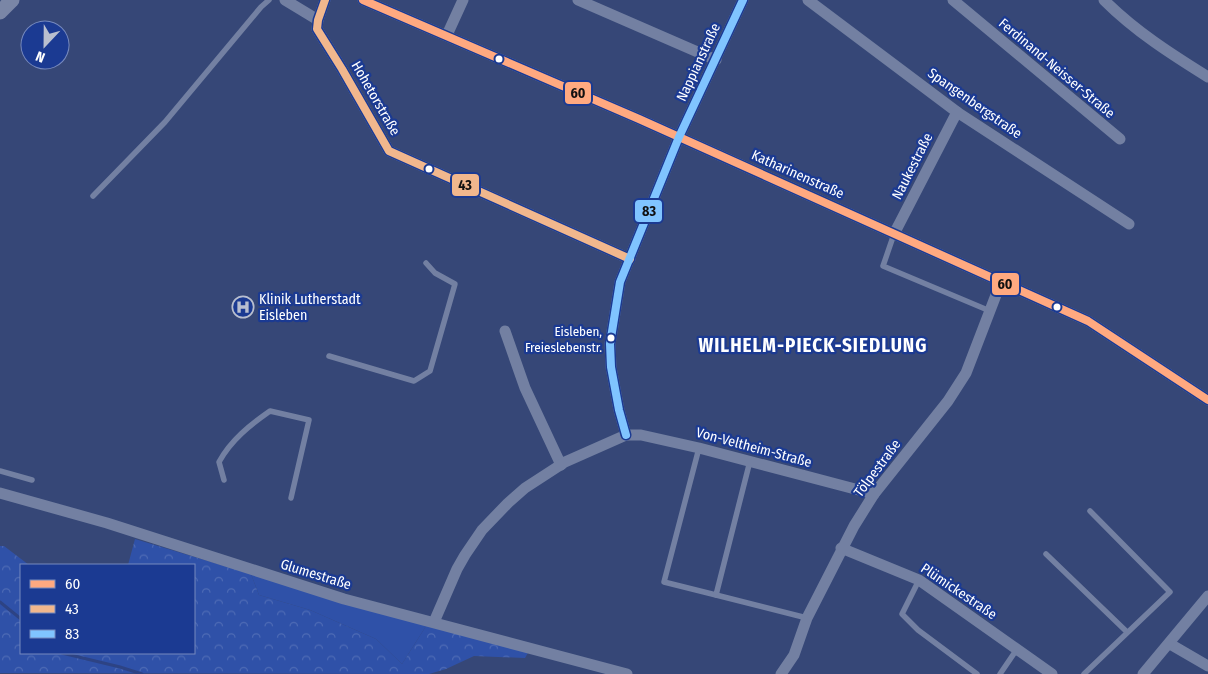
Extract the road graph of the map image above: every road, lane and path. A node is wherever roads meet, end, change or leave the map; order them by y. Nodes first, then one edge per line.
1 (12, 0) edge
2 (269, 0) edge
3 (285, 0) edge
4 (326, 0) edge
5 (363, 0) edge
6 (463, 0) edge
7 (578, 0) edge
8 (743, 0) edge
9 (808, 0) edge
10 (953, 0) edge
11 (1104, 0) edge
12 (0, 12) edge
13 (318, 20) junction
14 (447, 35) junction
15 (716, 60) junction
16 (1208, 77) edge
17 (957, 112) junction
18 (679, 137) junction
19 (1120, 139) dead end
20 (93, 196) dead end
21 (1129, 224) dead end
22 (894, 234) junction
23 (630, 259) junction
24 (426, 263) dead end
25 (1001, 282) junction
26 (991, 311) junction
27 (505, 331) dead end
28 (329, 356) dead end
29 (1208, 400) edge
30 (626, 435) junction
31 (699, 448) junction
32 (750, 461) junction
33 (561, 465) junction
34 (0, 471) edge
35 (32, 480) dead end
36 (224, 480) dead end
37 (0, 493) edge
38 (874, 494) junction
39 (291, 498) dead end
40 (1090, 511) dead end
41 (841, 548) junction
42 (1046, 554) dead end
43 (919, 580) junction
44 (716, 595) junction
45 (1208, 596) edge
46 (807, 618) junction
47 (434, 622) junction
48 (1127, 632) junction
49 (1170, 644) junction
50 (1017, 649) junction
51 (1208, 666) edge
52 (627, 674) edge
53 (781, 674) edge
54 (977, 674) edge
55 (1000, 674) edge
56 (1052, 674) edge
57 (1084, 674) edge
58 (1143, 674) edge

1 - 12 main road
2 - 20 lane
3 - 13 street
4 - 13 street
5 - 14 street, Katharinenstraße
6 - 14 street
7 - 15 street
8 - 15 street, Nappianstraße
9 - 17 street, Spangenbergstraße
10 - 19 street, Ferdinand-Neisser-Straße
11 - 16 street
13 - 23 street, Hohetorstraße
14 - 18 street, Katharinenstraße
15 - 18 street, Nappianstraße
17 - 21 street, Spangenbergstraße
17 - 22 street, Naukestraße
18 - 22 street, Katharinenstraße
18 - 23 street, Nappianstraße
22 - 25 street, Katharinenstraße
22 - 26 lane
23 - 30 street, Nappianstraße
24 - 28 lane
25 - 26 street, Tölpestraße
25 - 29 street, Katharinenstraße
26 - 38 street, Tölpestraße
27 - 33 street
30 - 31 street, Von-Veltheim-Straße
30 - 33 street
31 - 32 street, Von-Veltheim-Straße
31 - 44 lane
32 - 38 street, Von-Veltheim-Straße
32 - 44 lane
33 - 47 street
34 - 35 lane
36 - 39 lane
37 - 47 street, Glumestraße
38 - 41 street, Tölpestraße
40 - 48 lane
41 - 43 street, Plümickestraße
41 - 46 street, Tölpestraße
42 - 48 lane
43 - 50 street, Plümickestraße
43 - 54 lane
44 - 46 lane
45 - 49 street
46 - 53 street, Tölpestraße
47 - 52 street, Glumestraße
48 - 57 lane
49 - 51 street
49 - 58 street
50 - 55 lane
50 - 56 street, Plümickestraße

